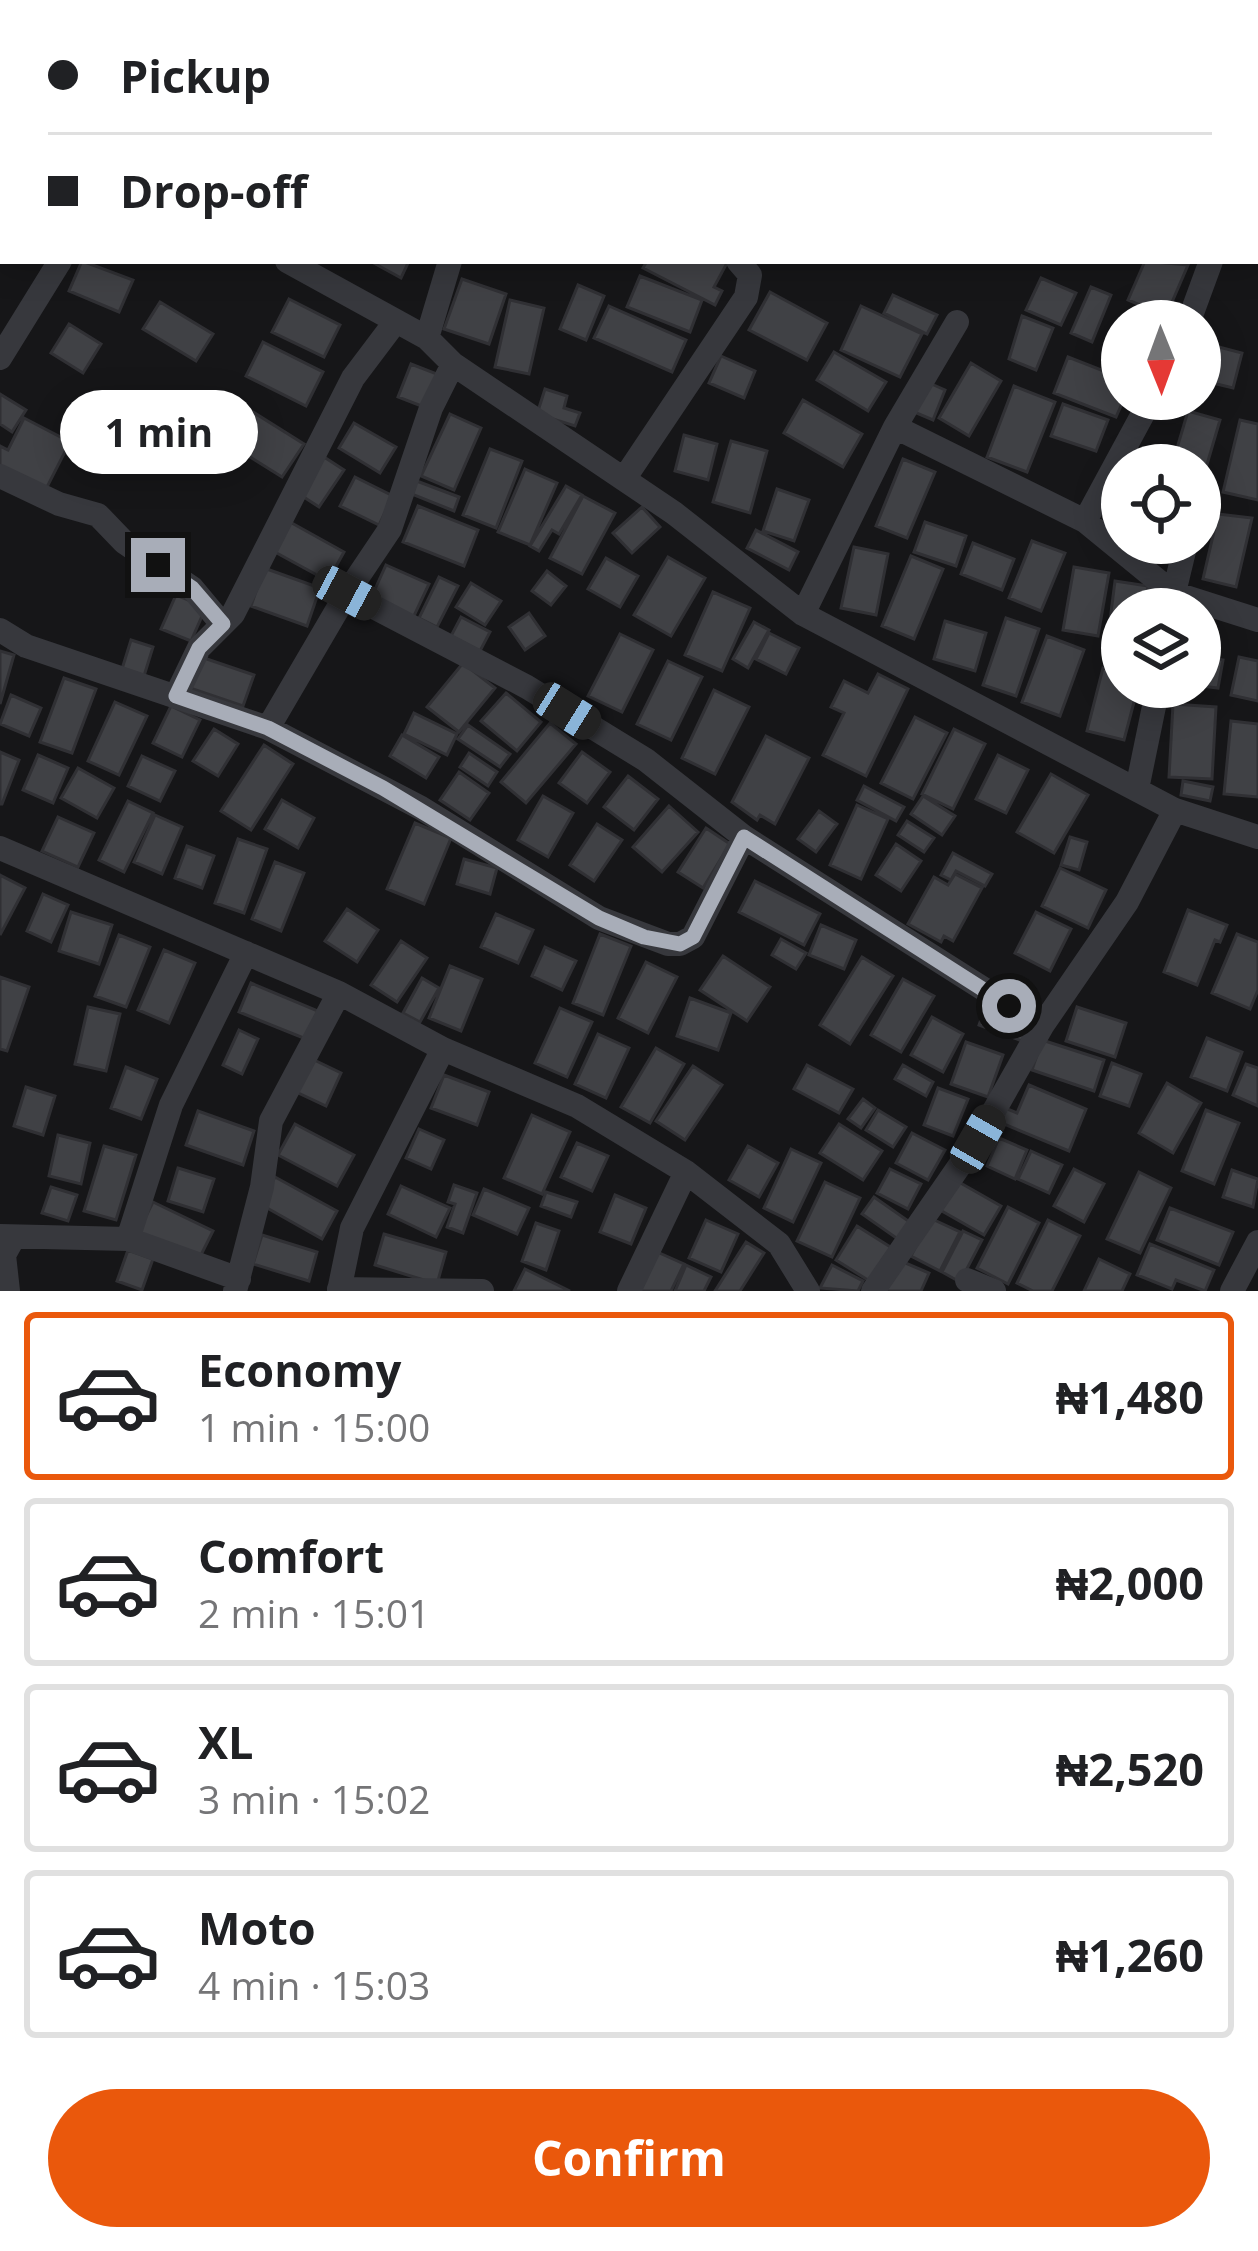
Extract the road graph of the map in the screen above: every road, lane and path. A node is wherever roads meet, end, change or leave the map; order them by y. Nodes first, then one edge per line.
1 (58, 264) edge
2 (292, 264) edge
3 (449, 264) edge
4 (741, 264) edge
5 (1210, 264) edge
6 (1197, 300) edge
7 (396, 321) junction
8 (957, 322) dead end
9 (427, 338) junction
10 (0, 358) edge
11 (453, 364) junction
12 (1140, 420) edge
13 (895, 427) junction
14 (0, 476) edge
15 (624, 479) junction
16 (1085, 521) junction
17 (1158, 588) edge
18 (347, 593) junction
19 (1221, 612) edge
20 (803, 614) junction
21 (1258, 620) edge
22 (223, 624) junction
23 (0, 630) edge
24 (176, 696) junction
25 (1154, 708) edge
26 (268, 728) junction
27 (1137, 789) junction
28 (1175, 810) junction
29 (744, 837) junction
30 (1258, 837) edge
31 (0, 848) edge
32 (246, 953) junction
33 (339, 993) junction
34 (1042, 1026) junction
35 (442, 1049) junction
36 (686, 1172) junction
37 (7, 1237) edge
38 (128, 1238) junction
39 (1258, 1242) edge
40 (968, 1280) dead end
41 (237, 1285) edge
42 (339, 1290) edge
43 (447, 1290) edge
44 (8, 1291) edge
45 (482, 1291) edge
46 (629, 1291) edge
47 (808, 1291) edge
48 (873, 1291) edge
49 (994, 1291) edge
50 (1232, 1291) edge

1 - 10 street
2 - 7 street
3 - 9 street
4 - 15 street
5 - 6 street
7 - 9 street
7 - 22 street
8 - 13 street
9 - 11 street
11 - 15 street
11 - 18 street
12 - 16 street
13 - 16 street
13 - 20 street
14 - 22 street
15 - 20 street
16 - 17 street
18 - 26 street
18 - 29 street
19 - 21 street
20 - 27 street
22 - 24 street
23 - 24 street
24 - 26 street
25 - 27 street
26 - 29 street
27 - 28 street
28 - 30 street
28 - 34 street
29 - 34 street
31 - 32 street
32 - 33 street
32 - 38 street
33 - 35 street
33 - 41 street
34 - 48 street
35 - 36 street
35 - 42 street
36 - 46 street
36 - 47 street
37 - 38 street
37 - 44 street
38 - 41 street
39 - 50 street
40 - 49 street
42 - 43 street
43 - 45 street

